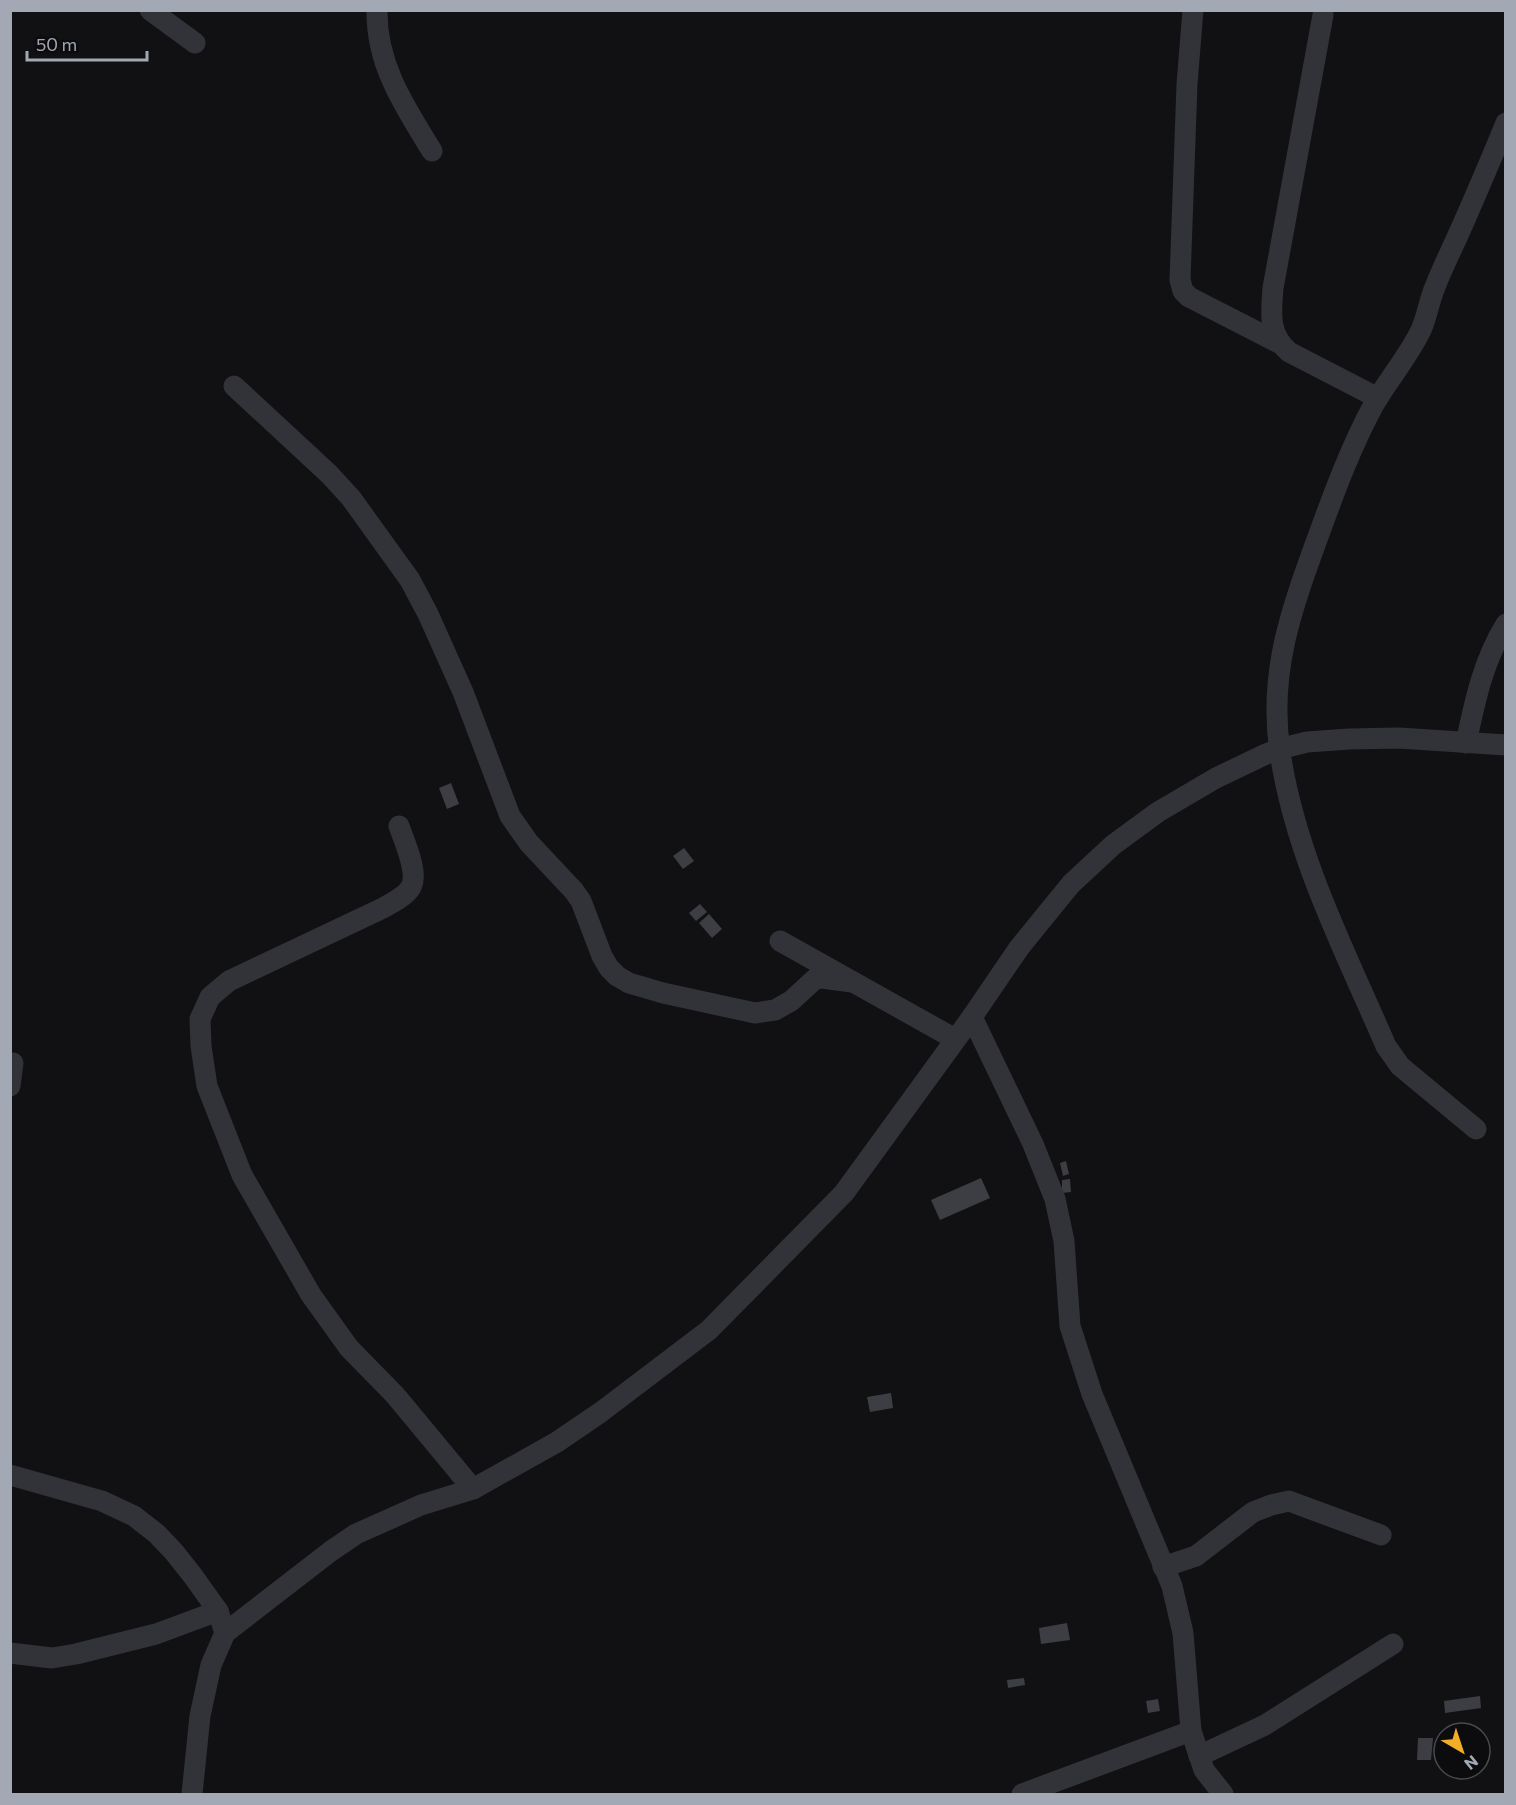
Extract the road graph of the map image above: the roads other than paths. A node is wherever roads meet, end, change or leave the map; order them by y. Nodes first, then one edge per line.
1 (150, 10) edge
2 (377, 10) edge
3 (1193, 10) edge
4 (1323, 15) dead end
5 (195, 43) dead end
6 (1506, 123) edge
7 (432, 151) dead end
8 (1279, 343) junction
9 (234, 386) dead end
10 (1378, 398) junction
11 (1506, 624) edge
12 (1466, 743) junction
13 (1506, 745) edge
14 (1280, 749) junction
15 (399, 826) dead end
16 (780, 941) dead end
17 (852, 982) junction
18 (972, 1017) junction
19 (955, 1039) junction
20 (13, 1063) dead end
21 (10, 1086) edge
22 (1476, 1129) dead end
23 (10, 1475) edge
24 (473, 1489) junction
25 (1381, 1535) dead end
26 (1163, 1567) junction
27 (218, 1611) junction
28 (225, 1633) junction
29 (1393, 1644) dead end
30 (10, 1653) edge
31 (1191, 1731) junction
32 (1199, 1756) junction
33 (192, 1794) edge
34 (1022, 1794) edge
35 (1222, 1794) edge

1 - 5 street
2 - 7 street
3 - 8 street
4 - 8 street
6 - 10 street
8 - 10 street
9 - 17 street
10 - 14 street
11 - 12 street
12 - 13 street
12 - 14 street
14 - 18 street
14 - 22 street
15 - 24 street
16 - 17 street
17 - 19 street
18 - 19 street
18 - 26 street
19 - 24 street
20 - 21 street
23 - 27 street
24 - 28 street
25 - 26 street
26 - 31 street
27 - 28 street
27 - 30 street
28 - 33 street
29 - 32 street
31 - 32 street
31 - 34 street
32 - 35 street

